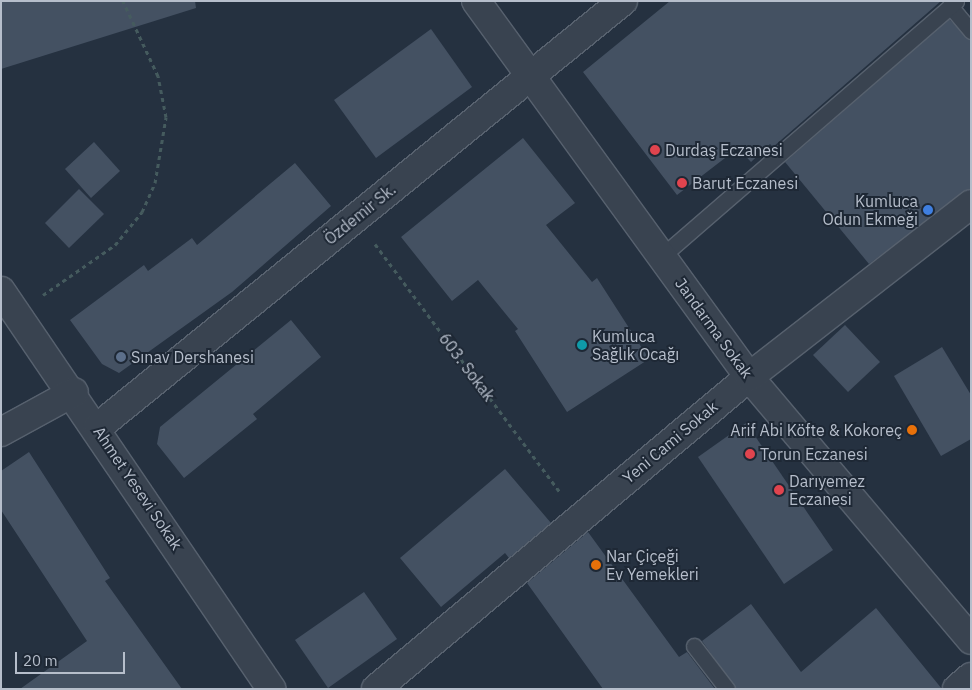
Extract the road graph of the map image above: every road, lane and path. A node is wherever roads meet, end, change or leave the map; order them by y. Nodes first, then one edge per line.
1 (123, 1) edge
2 (476, 1) edge
3 (623, 1) edge
4 (953, 4) edge
5 (971, 31) edge
6 (533, 77) junction
7 (971, 204) edge
8 (356, 218) junction
9 (662, 256) junction
10 (8, 302) edge
11 (749, 377) junction
12 (74, 392) junction
13 (98, 427) junction
14 (1, 432) edge
15 (578, 517) junction
16 (971, 640) edge
17 (694, 646) dead end
18 (971, 676) edge
19 (272, 689) edge
20 (376, 689) edge
21 (727, 689) edge
22 (957, 689) edge

1 - 10 path
2 - 6 street, Jandarma Sokak
3 - 6 street, Özdemir Sk.
4 - 5 lane
4 - 9 lane
6 - 8 street, Özdemir Sk.
6 - 9 street, Jandarma Sokak
7 - 11 street, Yeni Cami Sokak
8 - 13 street, Özdemir Sk.
8 - 15 path, 603. Sokak
9 - 11 street, Jandarma Sokak
10 - 12 street, Ahmet Yesevi Sokak
11 - 15 street, Yeni Cami Sokak
11 - 16 street, Jandarma Sokak
12 - 13 street, Ahmet Yesevi Sokak
12 - 14 street
13 - 19 street, Ahmet Yesevi Sokak
15 - 20 street, Yeni Cami Sokak
17 - 21 lane
18 - 22 street

